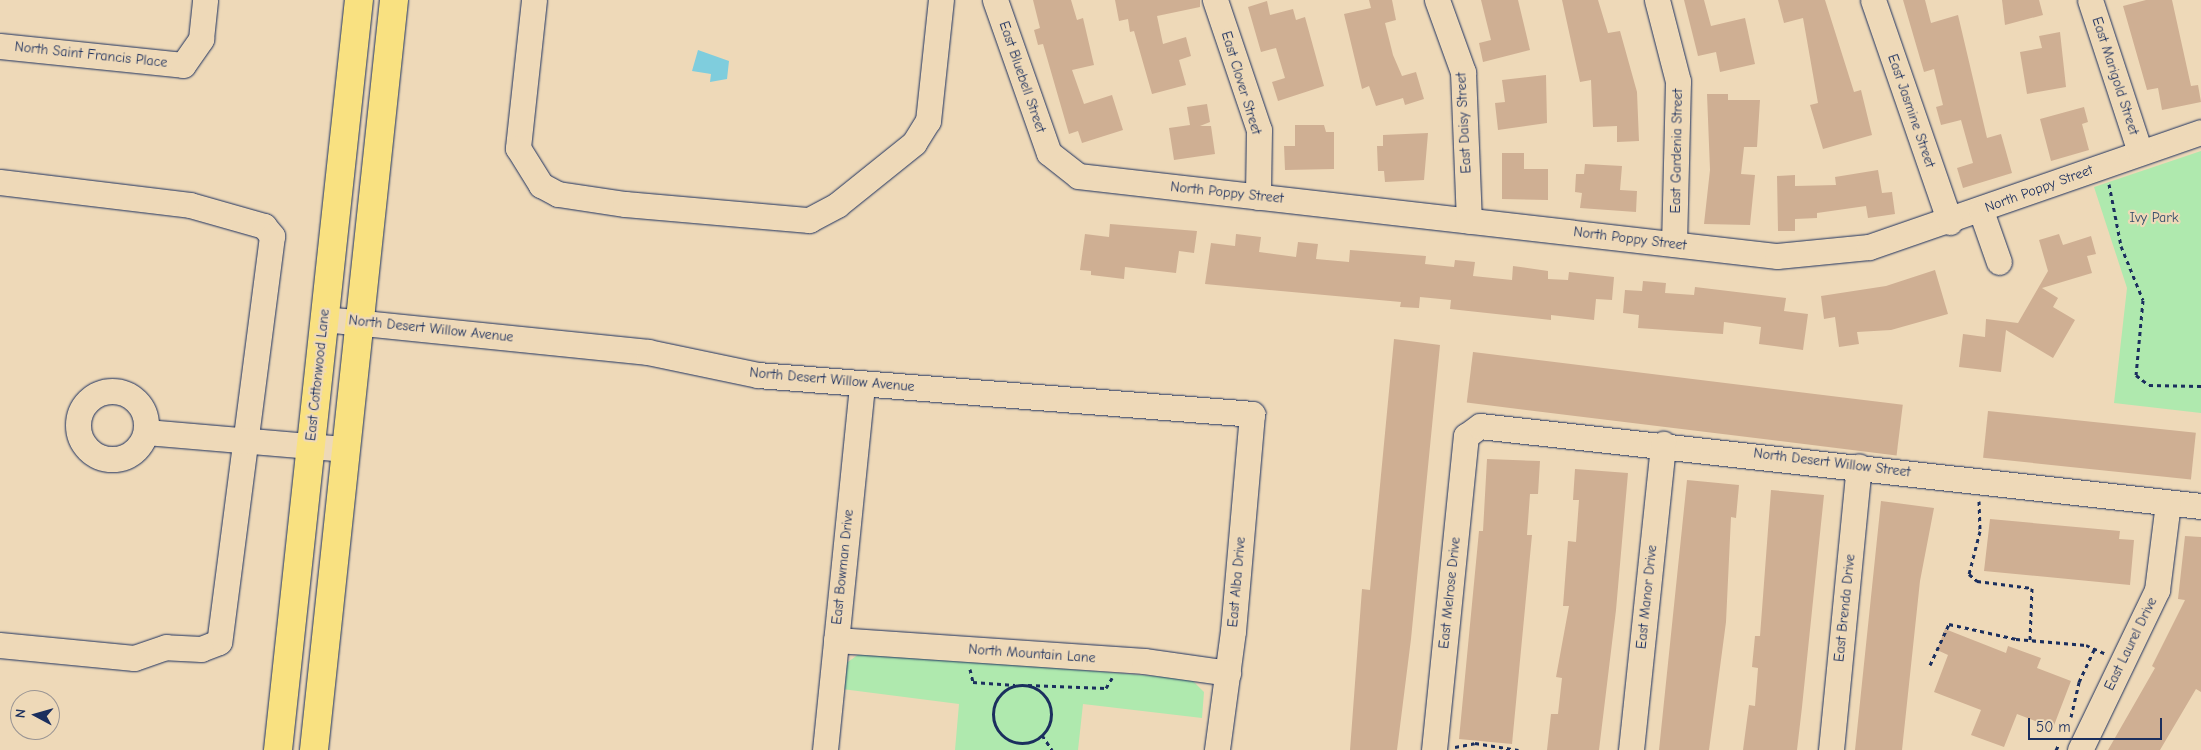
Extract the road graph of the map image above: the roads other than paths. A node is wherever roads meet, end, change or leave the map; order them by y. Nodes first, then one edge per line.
1 (205, 0) edge
2 (359, 0) edge
3 (394, 0) edge
4 (534, 0) edge
5 (941, 0) edge
6 (995, 0) edge
7 (1215, 0) edge
8 (1437, 0) edge
9 (1657, 0) edge
10 (1873, 0) edge
11 (2090, 0) edge
12 (0, 46) edge
13 (2201, 132) edge
14 (2140, 152) junction
15 (1049, 153) joint
16 (0, 182) edge
17 (1258, 197) junction
18 (1980, 211) junction
19 (1470, 221) junction
20 (1950, 222) junction
21 (1674, 244) junction
22 (1999, 262) dead end
23 (324, 319) junction
24 (360, 322) junction
25 (862, 384) junction
26 (1252, 414) joint
27 (146, 432) dead end
28 (1466, 436) joint
29 (246, 441) junction
30 (1663, 444) junction
31 (311, 447) junction
32 (346, 449) junction
33 (1859, 466) junction
34 (2168, 502) junction
35 (2201, 506) edge
36 (836, 640) junction
37 (0, 645) edge
38 (1228, 673) junction
39 (2071, 744) edge
40 (1434, 747) edge
41 (278, 750) edge
42 (314, 750) edge
43 (825, 750) edge
44 (1217, 750) edge
45 (1631, 750) edge
46 (1831, 750) edge

1 - 12 street, North Saint Francis Place
2 - 23 main road, East Cottonwood Lane
3 - 24 main road
4 - 5 street
6 - 15 street, East Bluebell Street
7 - 17 street, East Clover Street
8 - 19 street, East Daisy Street
9 - 21 street, East Gardenia Street
10 - 20 street, East Jasmine Street
11 - 14 street, East Marigold Street
13 - 14 street, North Poppy Street
14 - 18 street, North Poppy Street
15 - 17 street, North Poppy Street
16 - 29 street
17 - 19 street, North Poppy Street
18 - 20 street, North Poppy Street
18 - 22 street
19 - 21 street, North Poppy Street
20 - 21 street, North Poppy Street
23 - 24 street, North Desert Willow Avenue
23 - 31 main road, East Cottonwood Lane
24 - 25 street, North Desert Willow Avenue
24 - 32 main road
25 - 26 street, North Desert Willow Avenue
25 - 36 street, East Bowman Drive
26 - 38 street, East Alba Drive
27 - 29 street
28 - 30 street, North Desert Willow Street
28 - 40 street, East Melrose Drive
29 - 31 street
29 - 37 street
30 - 33 street, North Desert Willow Street
30 - 45 street, East Manor Drive
31 - 32 street
31 - 41 main road, East Cottonwood Lane
32 - 42 main road
33 - 34 street, North Desert Willow Street
33 - 46 street, East Brenda Drive
34 - 35 street, North Desert Willow Street
34 - 39 street, East Laurel Drive
36 - 38 street, North Mountain Lane
36 - 43 street, East Bowman Drive
38 - 44 street, East Alba Drive

